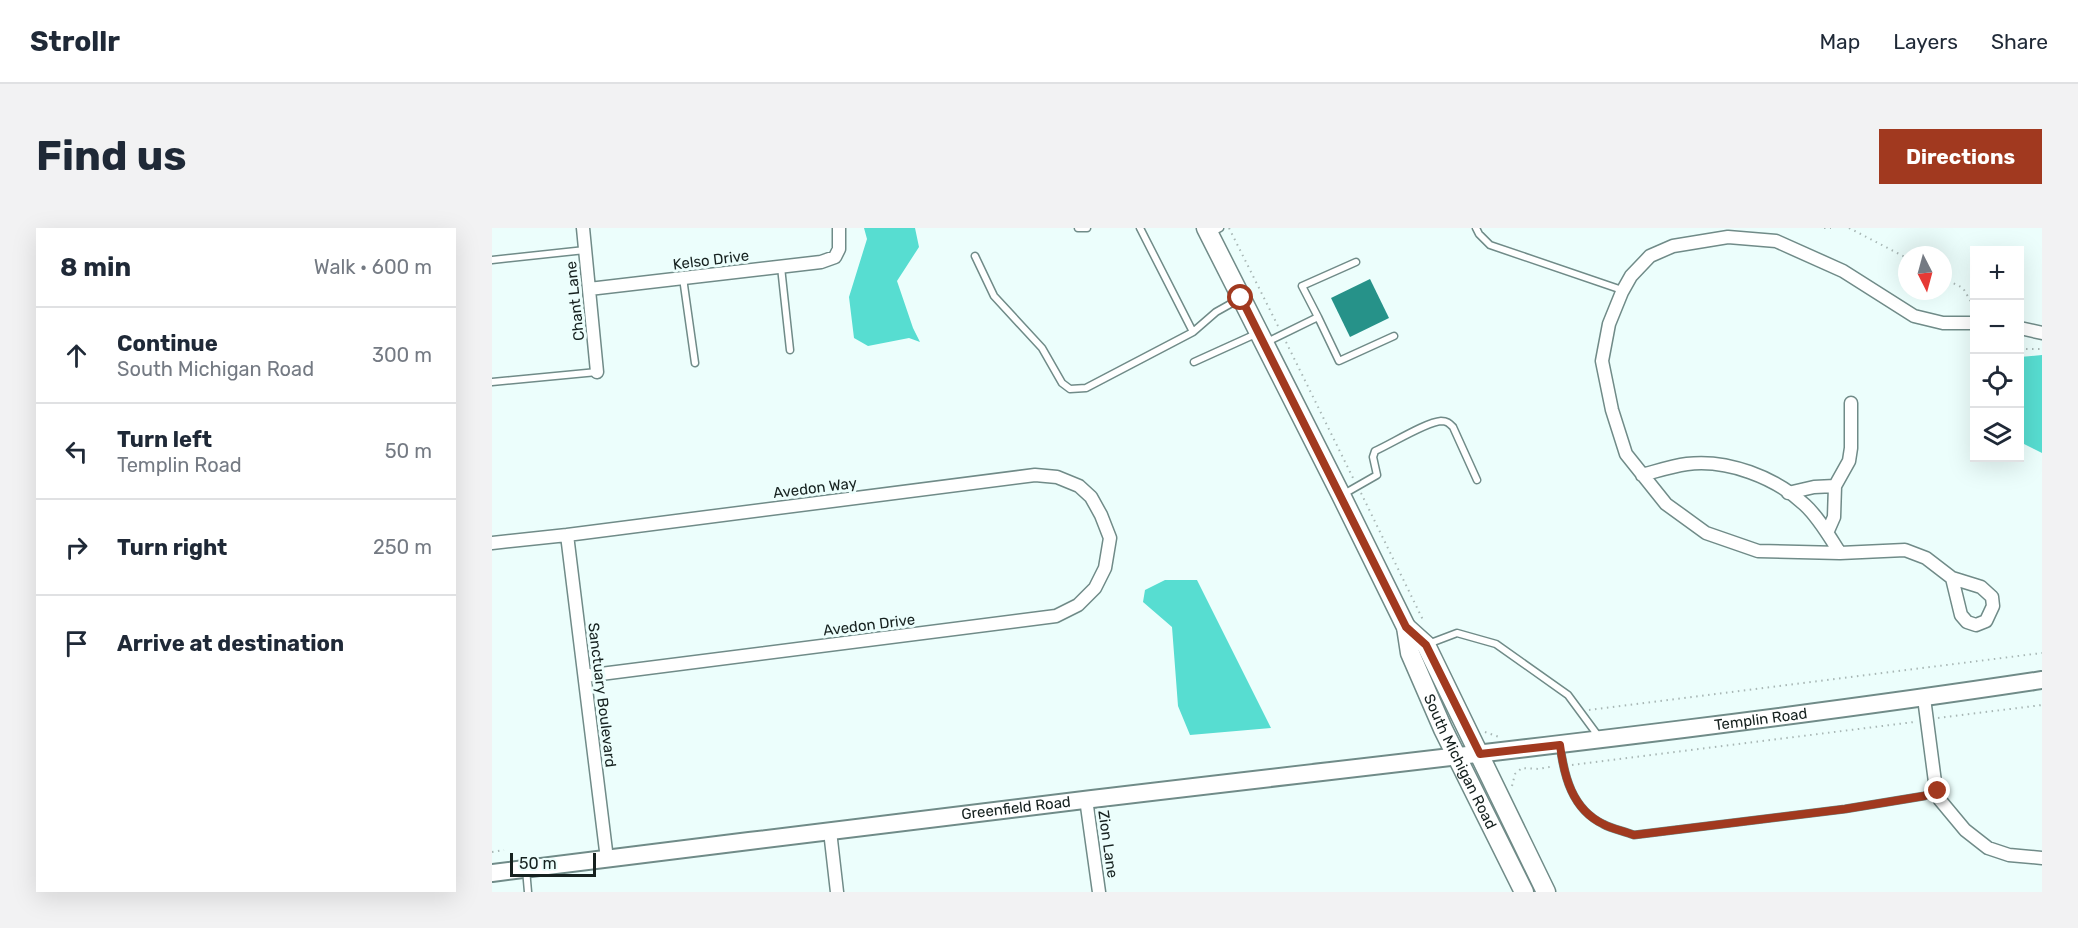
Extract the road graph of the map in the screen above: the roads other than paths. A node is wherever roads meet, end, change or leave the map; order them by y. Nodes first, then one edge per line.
1 (583, 228) edge
2 (838, 228) edge
3 (1078, 228) edge
4 (1087, 228) edge
5 (1140, 228) edge
6 (1476, 228) edge
7 (1212, 230) edge
8 (1733, 233) edge
9 (585, 250) junction
10 (975, 256) dead end
11 (492, 260) edge
12 (1356, 262) dead end
13 (781, 267) junction
14 (683, 278) junction
15 (589, 289) junction
16 (1623, 290) junction
17 (1241, 298) junction
18 (1318, 317) junction
19 (1970, 323) edge
20 (2024, 329) edge
21 (1193, 332) junction
22 (2042, 333) edge
23 (1394, 336) dead end
24 (1261, 338) junction
25 (790, 350) dead end
26 (1194, 362) dead end
27 (695, 363) dead end
28 (597, 372) joint
29 (492, 382) edge
30 (1851, 403) dead end
31 (1642, 475) junction
32 (1477, 480) dead end
33 (1835, 486) junction
34 (1788, 493) junction
35 (1341, 495) junction
36 (1827, 532) junction
37 (567, 535) junction
38 (1110, 538) joint
39 (492, 543) edge
40 (1840, 553) junction
41 (1952, 578) dead end
42 (1406, 627) junction
43 (1426, 645) junction
44 (585, 676) junction
45 (2042, 680) edge
46 (1924, 698) junction
47 (1601, 740) junction
48 (1560, 745) junction
49 (1480, 754) junction
50 (1456, 756) junction
51 (1938, 791) junction
52 (1086, 799) junction
53 (830, 831) junction
54 (2042, 858) edge
55 (607, 859) junction
56 (526, 869) junction
57 (492, 873) edge
58 (528, 892) edge
59 (837, 892) edge
60 (1099, 892) edge
61 (1524, 892) edge
62 (1546, 892) edge

1 - 9 street, Chant Lane
2 - 13 street, Kelso Drive
3 - 4 lane
5 - 21 lane
6 - 16 lane
7 - 17 main road, South Michigan Road
8 - 16 street
8 - 19 street
9 - 11 lane
9 - 15 street, Chant Lane
10 - 21 lane
12 - 18 lane
13 - 14 street, Kelso Drive
13 - 25 lane
14 - 15 street, Kelso Drive
14 - 27 lane
15 - 28 street, Chant Lane
16 - 31 street
17 - 21 lane
17 - 24 main road, South Michigan Road
18 - 23 lane
18 - 24 lane
20 - 22 street
24 - 26 lane
24 - 35 main road, South Michigan Road
28 - 29 lane
30 - 33 street
31 - 34 street
31 - 40 street
32 - 35 lane
33 - 34 street
33 - 36 street
34 - 36 street
35 - 42 main road, South Michigan Road
36 - 40 street
37 - 38 street, Avedon Way
37 - 39 street, Avedon Way
37 - 44 street, Sanctuary Boulevard
38 - 44 street, Avedon Drive
40 - 41 street
42 - 43 main road, South Michigan Road
42 - 50 main road, South Michigan Road
43 - 47 lane
43 - 49 main road, South Michigan Road
44 - 55 street, Sanctuary Boulevard
45 - 46 street, Templin Road
46 - 47 street, Templin Road
46 - 51 street
47 - 48 street, Templin Road
48 - 49 street, Templin Road
48 - 51 lane
49 - 50 street, Greenfield Road
49 - 62 main road, South Michigan Road
50 - 52 street, Greenfield Road
50 - 61 main road, South Michigan Road
51 - 54 street
52 - 53 street, Greenfield Road
52 - 60 street, Zion Lane
53 - 55 street, Greenfield Road
53 - 59 street
55 - 56 street, Greenfield Road
56 - 57 street, Greenfield Road
56 - 58 lane

